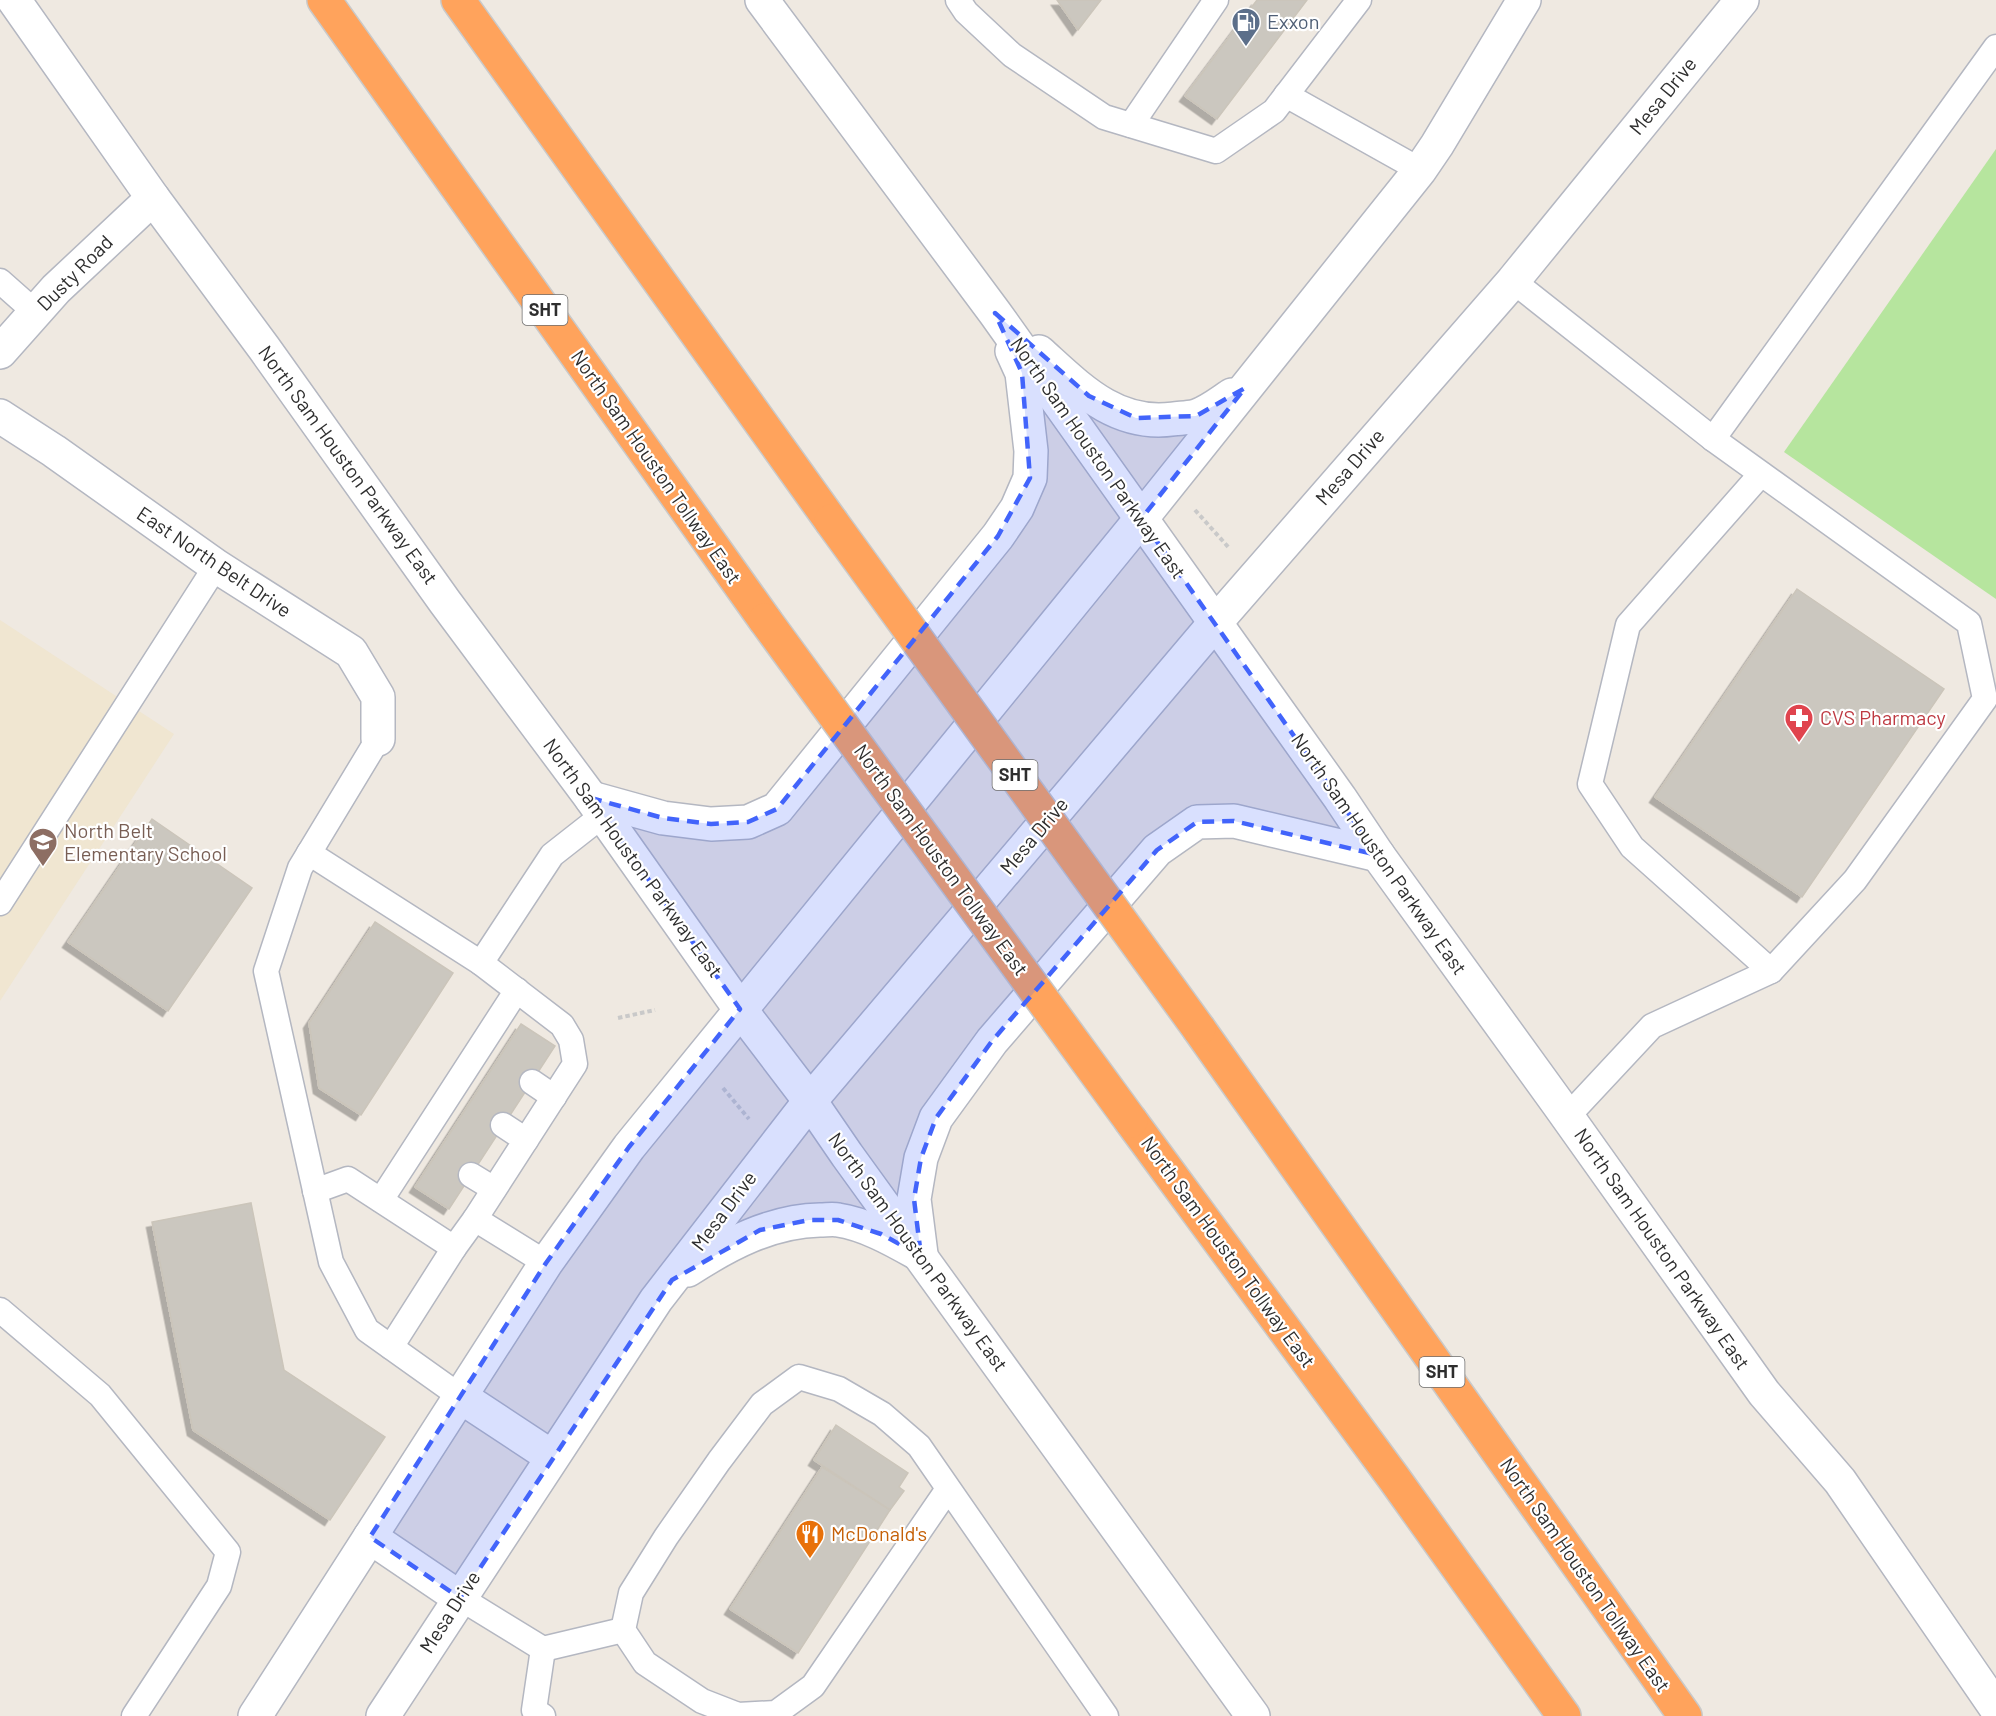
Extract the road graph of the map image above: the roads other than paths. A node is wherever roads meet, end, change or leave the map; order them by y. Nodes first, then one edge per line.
1 (14, 0) edge
2 (324, 0) edge
3 (459, 0) edge
4 (762, 0) edge
5 (958, 0) edge
6 (1216, 0) edge
7 (1359, 0) edge
8 (1524, 0) edge
9 (1742, 0) edge
10 (1996, 47) edge
11 (1286, 95) junction
12 (1131, 125) junction
13 (1420, 170) junction
14 (153, 198) junction
15 (0, 281) edge
16 (1513, 281) junction
17 (35, 312) junction
18 (995, 313) junction
19 (0, 352) edge
20 (1245, 388) junction
21 (0, 416) edge
22 (1713, 439) junction
23 (1761, 474) junction
24 (1141, 519) junction
25 (216, 566) junction
26 (1215, 622) junction
27 (378, 739) joint
28 (597, 806) junction
29 (309, 853) junction
30 (1378, 855) junction
31 (0, 903) edge
32 (481, 963) junction
33 (1771, 971) junction
34 (517, 990) junction
35 (740, 1009) junction
36 (532, 1082) dead end
37 (554, 1097) junction
38 (810, 1101) junction
39 (1568, 1117) junction
40 (503, 1125) dead end
41 (526, 1140) junction
42 (471, 1174) dead end
43 (494, 1189) junction
44 (315, 1191) junction
45 (381, 1200) junction
46 (475, 1219) junction
47 (454, 1248) junction
48 (921, 1256) junction
49 (546, 1263) junction
50 (672, 1280) junction
51 (0, 1310) edge
52 (391, 1347) junction
53 (461, 1397) junction
54 (552, 1457) junction
55 (948, 1489) junction
56 (370, 1538) junction
57 (460, 1598) junction
58 (622, 1630) junction
59 (543, 1649) junction
60 (1996, 1708) edge
61 (134, 1716) edge
62 (255, 1716) edge
63 (383, 1716) edge
64 (543, 1716) edge
65 (1106, 1716) edge
66 (1253, 1716) edge
67 (1564, 1716) edge
68 (1685, 1716) edge

1 - 14 main road, North Sam Houston Parkway East
2 - 67 highway, North Sam Houston Tollway East / SHT, bridge
3 - 68 highway, North Sam Houston Tollway East / SHT, bridge
4 - 18 main road, North Sam Houston Parkway East
5 - 12 lane
6 - 12 lane
7 - 11 lane
8 - 13 main road
9 - 16 main road, Mesa Drive
10 - 22 lane
11 - 12 lane
11 - 13 lane
13 - 20 main road
14 - 17 main road, Dusty Road
14 - 28 main road, North Sam Houston Parkway East
15 - 17 lane
16 - 22 lane
16 - 26 main road, Mesa Drive
17 - 19 main road, Dusty Road
18 - 20 main road
18 - 24 main road, North Sam Houston Parkway East
18 - 28 main road
20 - 24 main road
21 - 25 main road, East North Belt Drive
22 - 23 lane
23 - 33 lane
23 - 33 lane
24 - 26 main road, North Sam Houston Parkway East
24 - 35 main road
25 - 27 main road, East North Belt Drive
25 - 31 lane
26 - 30 main road, North Sam Houston Parkway East
26 - 38 main road, Mesa Drive
27 - 29 lane
28 - 32 lane
28 - 35 main road, North Sam Houston Parkway East
29 - 32 lane
29 - 44 lane
30 - 39 main road, North Sam Houston Parkway East
30 - 48 main road
32 - 34 lane
33 - 39 lane
34 - 37 lane
34 - 45 lane
35 - 38 main road, North Sam Houston Parkway East
35 - 49 main road
36 - 37 lane
37 - 41 lane
38 - 48 main road, North Sam Houston Parkway East
38 - 50 main road, Mesa Drive
39 - 60 main road, North Sam Houston Parkway East
40 - 41 lane
41 - 43 lane
42 - 43 lane
43 - 46 lane
44 - 45 lane
44 - 52 lane
45 - 47 lane
46 - 47 lane
46 - 49 lane
47 - 52 lane
48 - 50 main road
48 - 66 main road, North Sam Houston Parkway East
49 - 53 main road
50 - 54 main road, Mesa Drive
51 - 61 lane
52 - 53 lane
53 - 54 main road
53 - 56 main road
54 - 57 main road, Mesa Drive
55 - 58 lane
55 - 58 lane
55 - 65 lane
56 - 57 main road
56 - 62 main road
57 - 59 lane
57 - 63 main road, Mesa Drive
58 - 59 lane
59 - 64 lane

